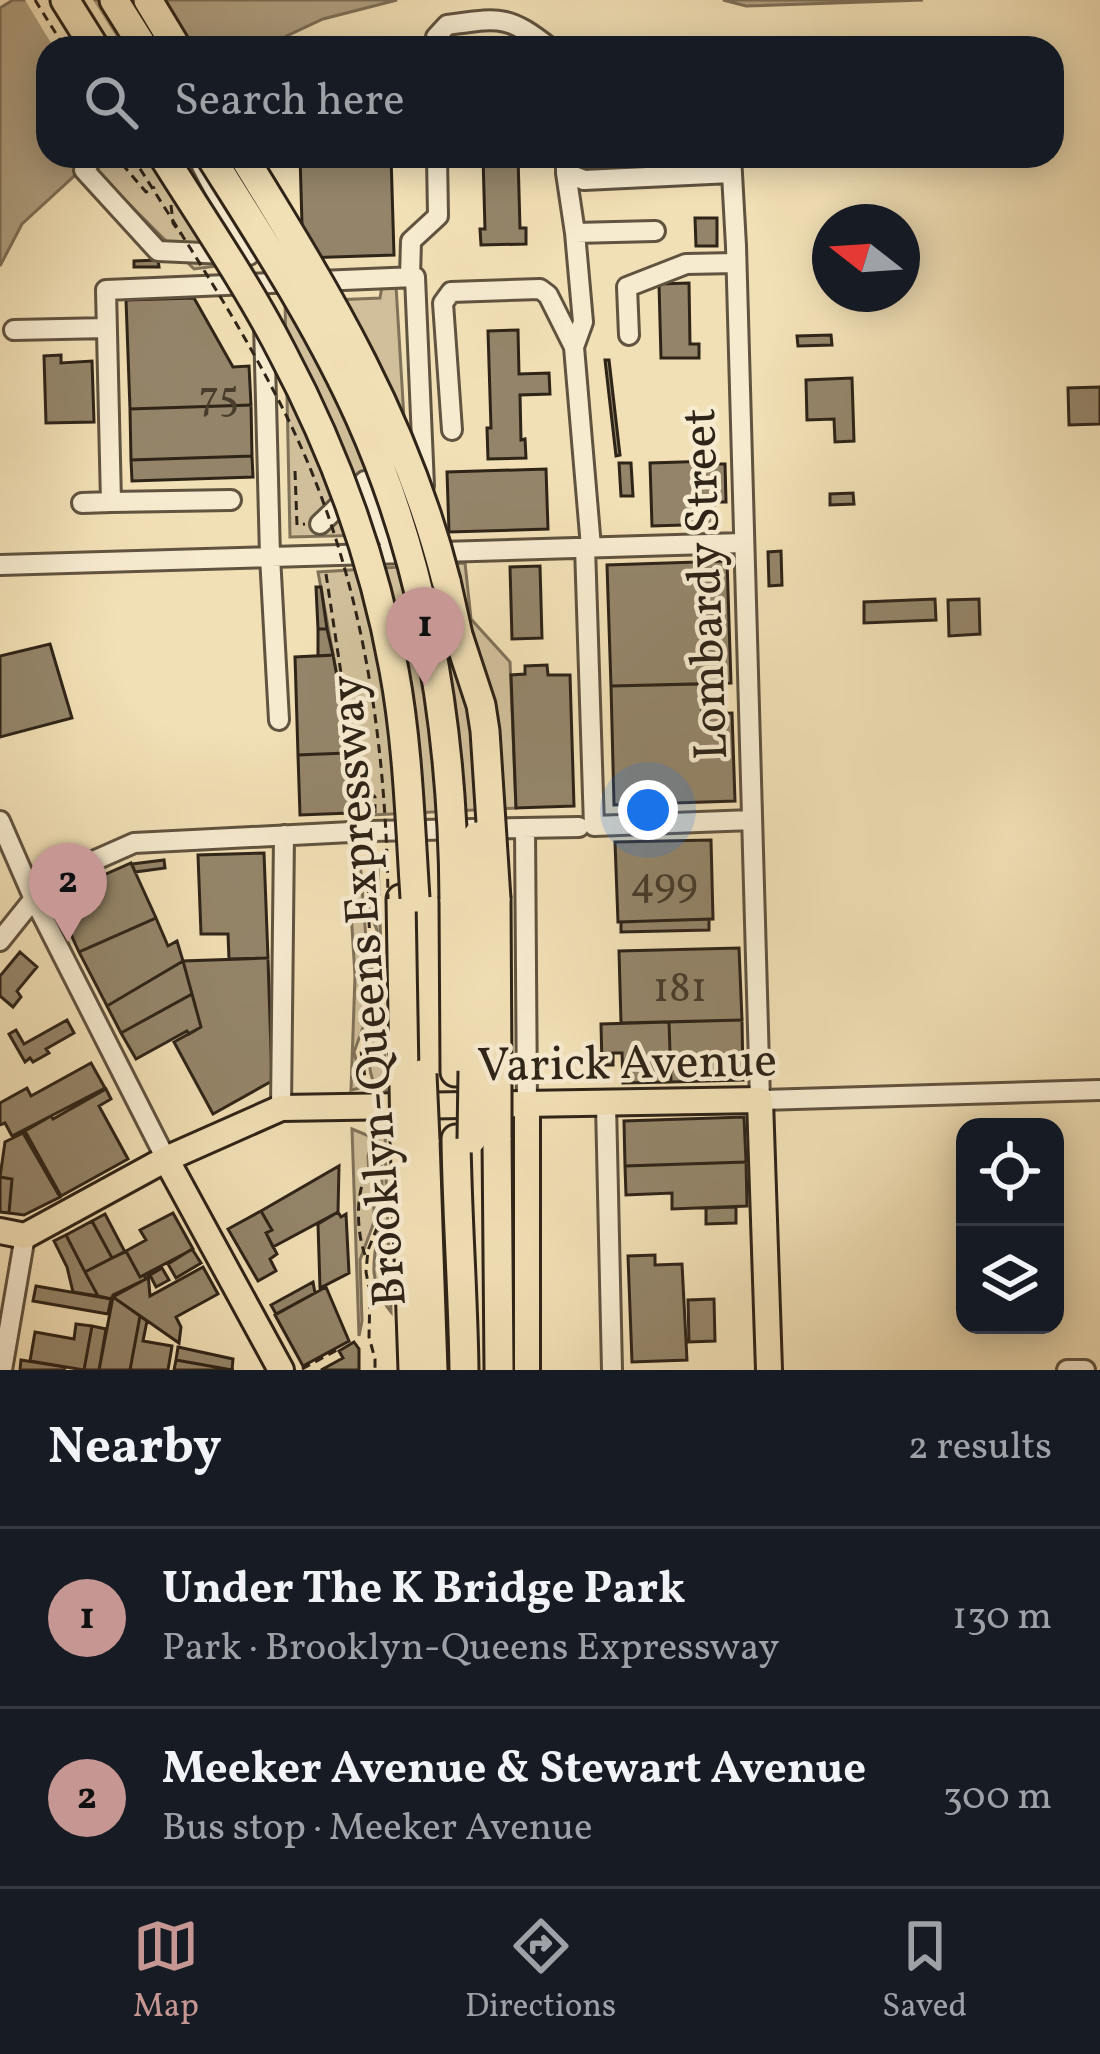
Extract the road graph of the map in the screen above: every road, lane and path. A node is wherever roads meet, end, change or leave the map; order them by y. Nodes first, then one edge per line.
1 (35, 0) edge
2 (65, 0) edge
3 (114, 0) edge
4 (148, 0) edge
5 (58, 36) edge
6 (88, 36) edge
7 (136, 36) edge
8 (170, 36) edge
9 (437, 36) edge
10 (535, 36) edge
11 (85, 168) edge
12 (140, 168) edge
13 (170, 168) edge
14 (203, 168) edge
15 (217, 168) edge
16 (250, 168) edge
17 (437, 168) edge
18 (566, 168) edge
19 (569, 168) edge
20 (703, 168) edge
21 (731, 168) edge
22 (655, 231) dead end
23 (575, 233) junction
24 (736, 263) junction
25 (412, 277) junction
26 (262, 284) junction
27 (107, 328) junction
28 (14, 330) dead end
29 (629, 335) dead end
30 (574, 347) junction
31 (452, 430) dead end
32 (296, 471) dead end
33 (231, 500) dead end
34 (111, 502) junction
35 (82, 503) dead end
36 (320, 524) joint
37 (388, 539) dead end
38 (743, 543) junction
39 (588, 547) junction
40 (427, 551) junction
41 (270, 556) junction
42 (0, 565) edge
43 (279, 720) dead end
44 (0, 820) edge
45 (752, 820) junction
46 (586, 826) junction
47 (525, 828) junction
48 (284, 835) junction
49 (4, 842) edge
50 (34, 899) junction
51 (401, 899) junction
52 (476, 899) junction
53 (0, 941) edge
54 (1100, 1090) edge
55 (768, 1100) junction
56 (606, 1104) junction
57 (527, 1106) junction
58 (280, 1108) junction
59 (368, 1108) junction
60 (475, 1139) junction
61 (415, 1140) junction
62 (166, 1159) junction
63 (376, 1162) junction
64 (13, 1233) edge
65 (367, 1258) junction
66 (337, 1350) dead end
67 (2, 1370) edge
68 (281, 1370) edge
69 (300, 1370) edge
70 (375, 1370) edge
71 (413, 1370) edge
72 (433, 1370) edge
73 (464, 1370) edge
74 (499, 1370) edge
75 (527, 1370) edge
76 (612, 1370) edge
77 (770, 1370) edge
78 (1067, 1370) edge
79 (1085, 1370) edge

1 - 5 path
2 - 6 highway
3 - 7 highway
4 - 8 highway
9 - 10 street
11 - 14 street
12 - 51 path, bridge
13 - 51 highway, Brooklyn-Queens Expressway, bridge
15 - 52 highway, Brooklyn-Queens Expressway, bridge
16 - 52 highway, bridge
17 - 25 street
18 - 23 street
19 - 20 street
21 - 24 street, Lombardy Street
22 - 23 street
23 - 30 street
24 - 29 street
24 - 38 street, Lombardy Street
25 - 26 street
25 - 40 street
26 - 27 street
26 - 41 street
27 - 28 street
27 - 34 street
30 - 31 street
30 - 39 street
32 - 36 path
33 - 34 street
34 - 35 street
36 - 37 street
38 - 39 street
38 - 45 street, Lombardy Street
39 - 40 street
39 - 46 street
40 - 41 street
41 - 42 street
41 - 43 street
44 - 49 street
45 - 46 street
45 - 55 street, Lombardy Street
46 - 47 street
47 - 48 street
47 - 57 street
48 - 50 street
48 - 58 street
49 - 50 street
50 - 53 street
50 - 62 street
51 - 61 highway, Brooklyn-Queens Expressway, bridge
52 - 60 highway, bridge
54 - 55 street, Varick Avenue
55 - 56 main road, Varick Avenue
55 - 77 main road, Lombardy Street
56 - 57 main road, Varick Avenue
56 - 76 street
57 - 59 main road, Varick Avenue
57 - 75 main road
58 - 59 main road, Varick Avenue
58 - 62 main road, Varick Avenue
59 - 63 path
60 - 73 highway, Brooklyn-Queens Expressway
60 - 74 highway
61 - 71 highway
61 - 72 highway, Brooklyn-Queens Expressway
62 - 64 main road, Varick Avenue
62 - 68 main road
63 - 65 path
63 - 65 path
64 - 67 street
65 - 70 path
66 - 69 path
78 - 79 street

